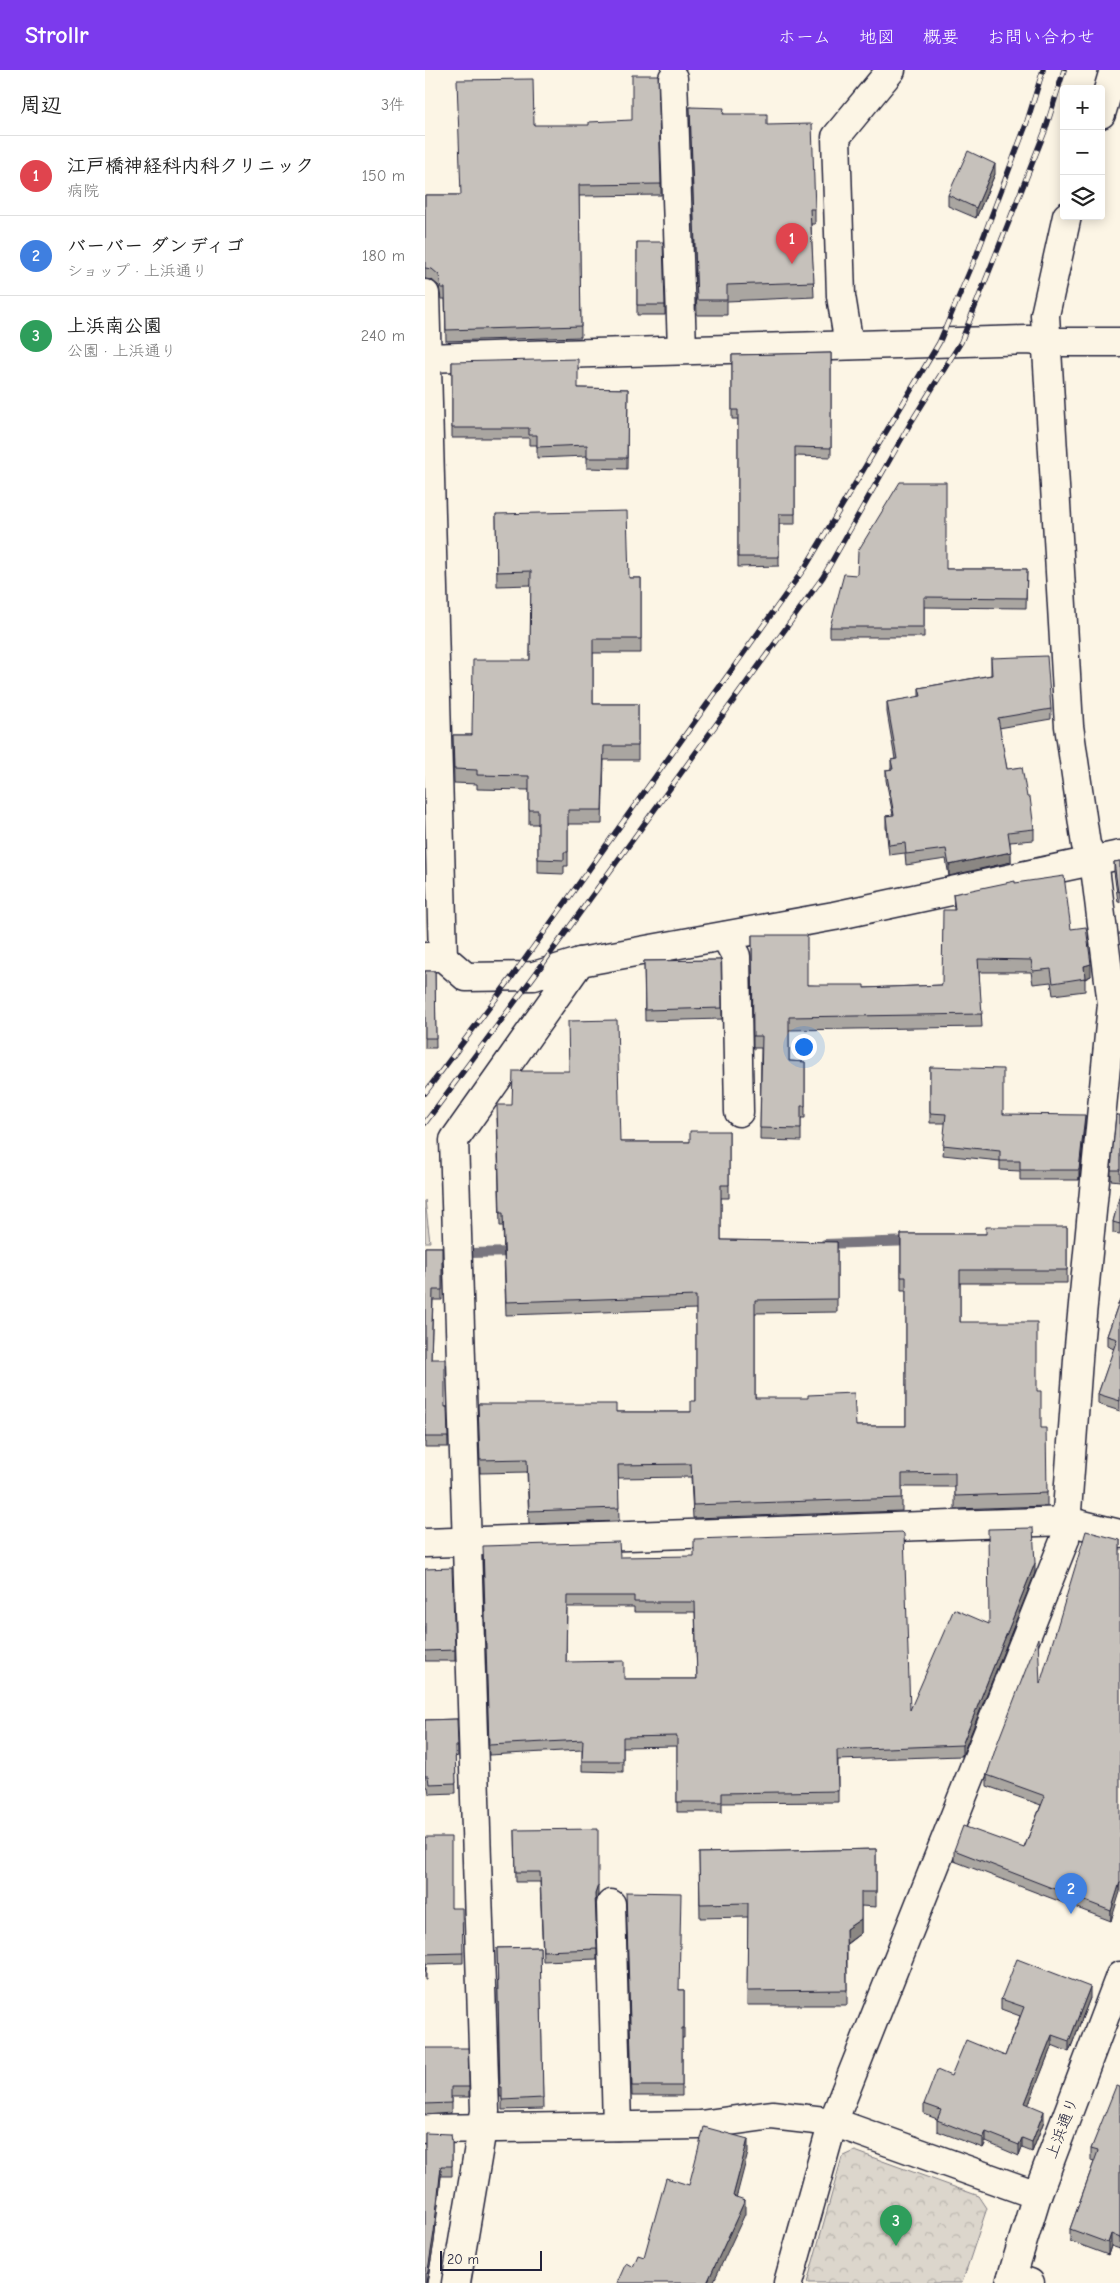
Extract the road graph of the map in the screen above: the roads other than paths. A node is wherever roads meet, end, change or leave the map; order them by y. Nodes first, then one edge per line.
1 (891, 70) edge
2 (1115, 70) edge
3 (673, 78) dead end
4 (1105, 101) edge
5 (1066, 220) edge
6 (425, 294) edge
7 (1048, 342) junction
8 (1120, 342) edge
9 (849, 345) junction
10 (682, 349) junction
11 (426, 358) edge
12 (1107, 858) edge
13 (725, 936) junction
14 (434, 957) edge
15 (580, 962) junction
16 (739, 1112) dead end
17 (1067, 1521) junction
18 (1120, 1534) edge
19 (466, 1542) junction
20 (425, 1543) edge
21 (611, 1904) dead end
22 (1120, 1976) edge
23 (833, 2122) junction
24 (617, 2126) junction
25 (483, 2129) junction
26 (425, 2130) edge
27 (1037, 2195) junction
28 (1017, 2281) edge
29 (456, 2283) edge
30 (788, 2283) edge

1 - 9 street
2 - 4 street
3 - 10 street
5 - 7 street
6 - 11 street
7 - 8 street
7 - 9 street
7 - 12 street
9 - 10 street
10 - 11 street
11 - 14 street
12 - 13 street
12 - 17 street
13 - 15 street
13 - 16 street
14 - 15 street
15 - 19 street
17 - 18 street
17 - 19 street
17 - 23 street
19 - 20 street
19 - 25 street
21 - 24 street
22 - 27 street, 上浜通り
23 - 24 street
23 - 27 street
23 - 30 street
24 - 25 street
25 - 26 street
25 - 29 street
27 - 28 street, 上浜通り

